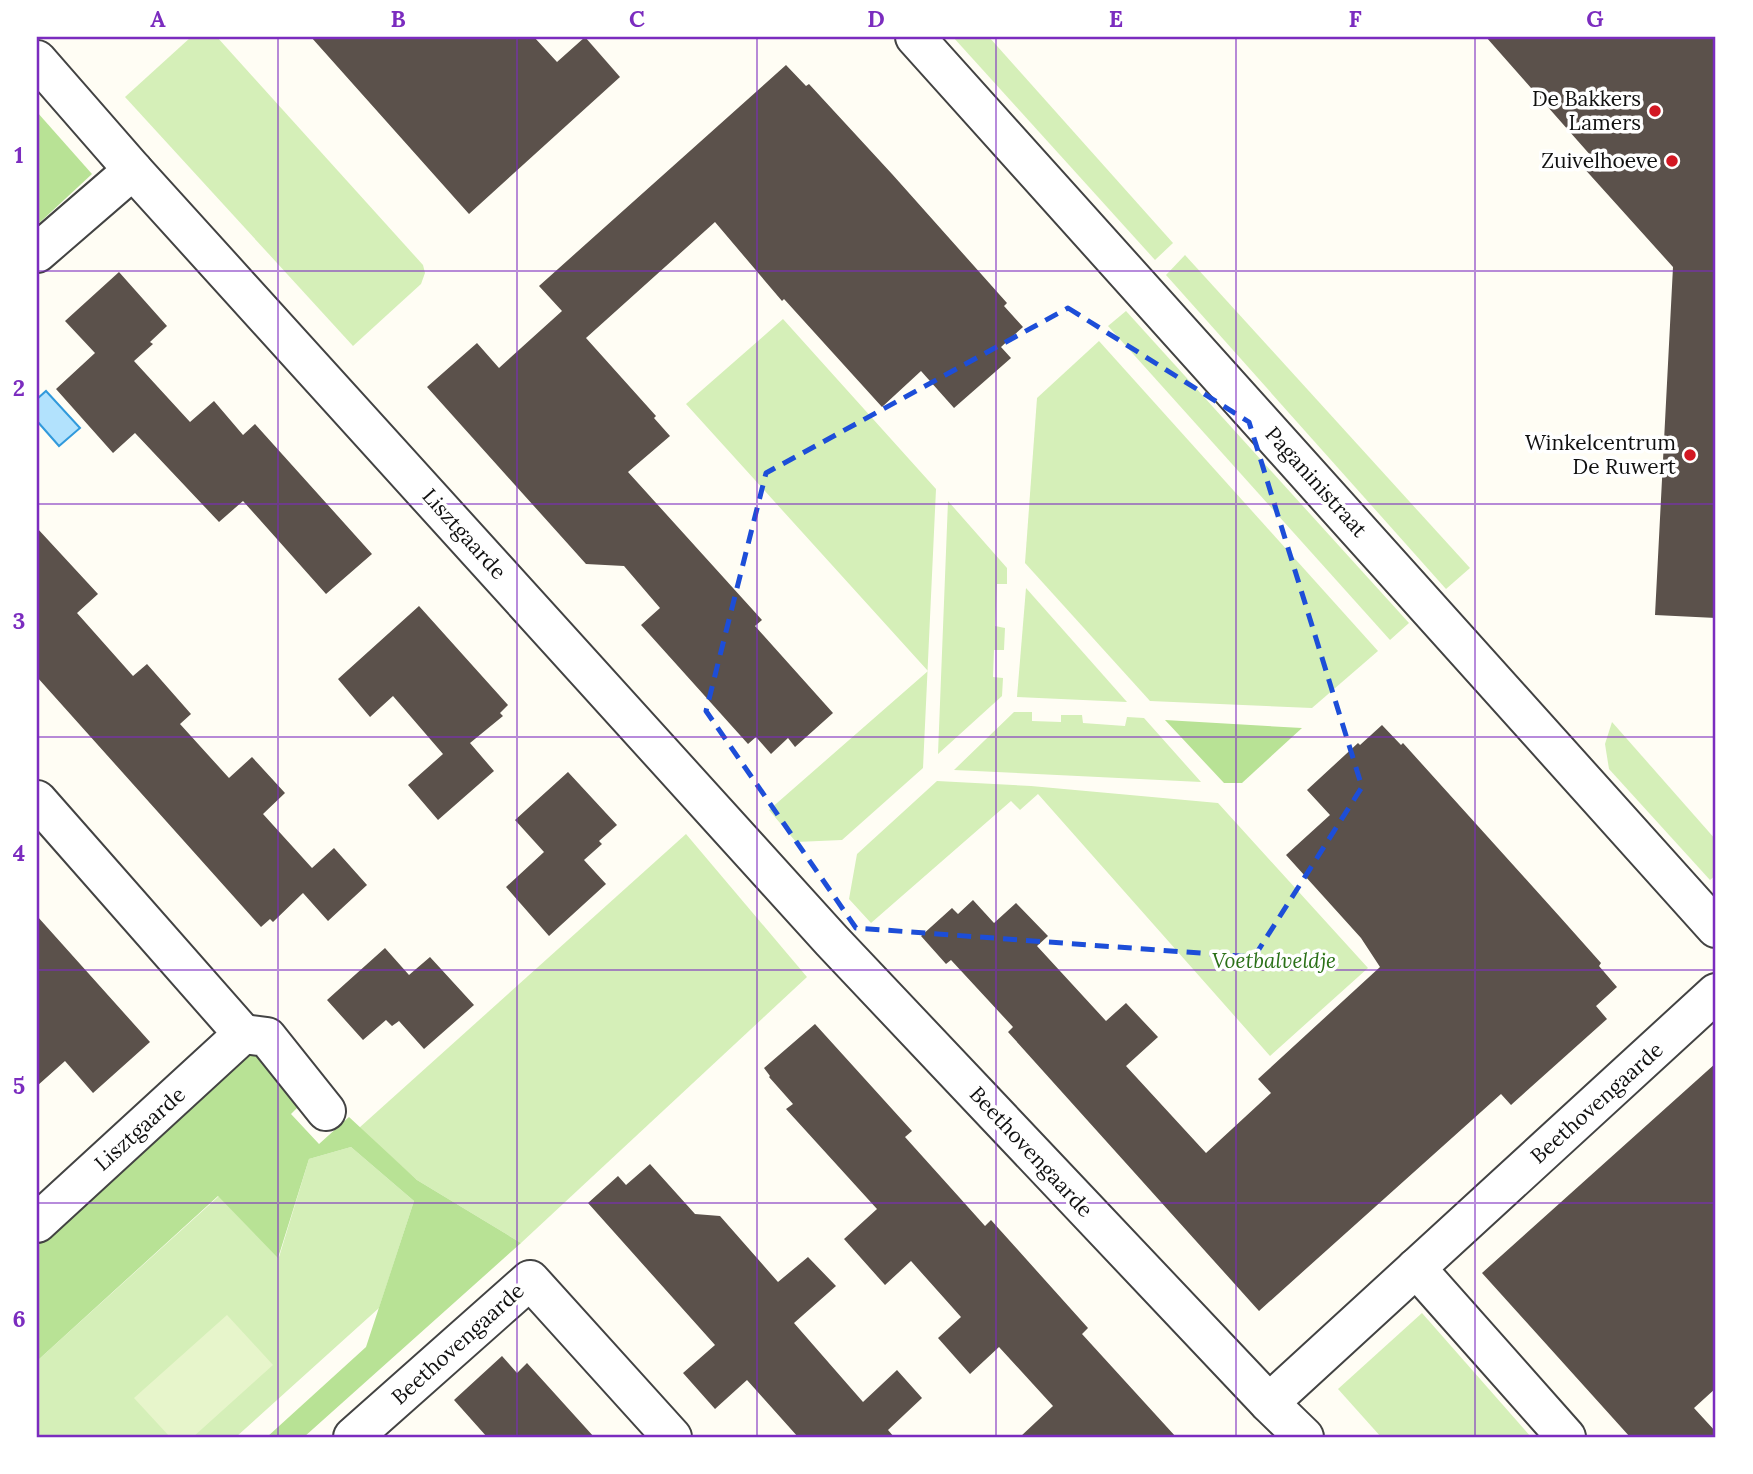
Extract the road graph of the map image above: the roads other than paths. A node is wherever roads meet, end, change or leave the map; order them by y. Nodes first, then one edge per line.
1 (915, 37) edge
2 (37, 60) edge
3 (132, 170) junction
4 (37, 253) edge
5 (37, 800) edge
6 (795, 899) joint
7 (1716, 928) edge
8 (1716, 993) edge
9 (243, 1034) junction
10 (326, 1111) dead end
11 (37, 1223) edge
12 (1416, 1268) junction
13 (1269, 1403) junction
14 (353, 1437) edge
15 (672, 1437) edge
16 (1304, 1437) edge
17 (1566, 1437) edge

1 - 7 street, Paganinistraat
2 - 3 street, Lisztgaarde
3 - 4 street
3 - 6 street, Lisztgaarde
5 - 9 street
6 - 13 street, Beethovengaarde
8 - 12 street, Beethovengaarde
9 - 10 street
9 - 11 street, Lisztgaarde
12 - 13 street, Beethovengaarde
12 - 17 street
13 - 16 street, Beethovengaarde
14 - 15 street, Beethovengaarde

